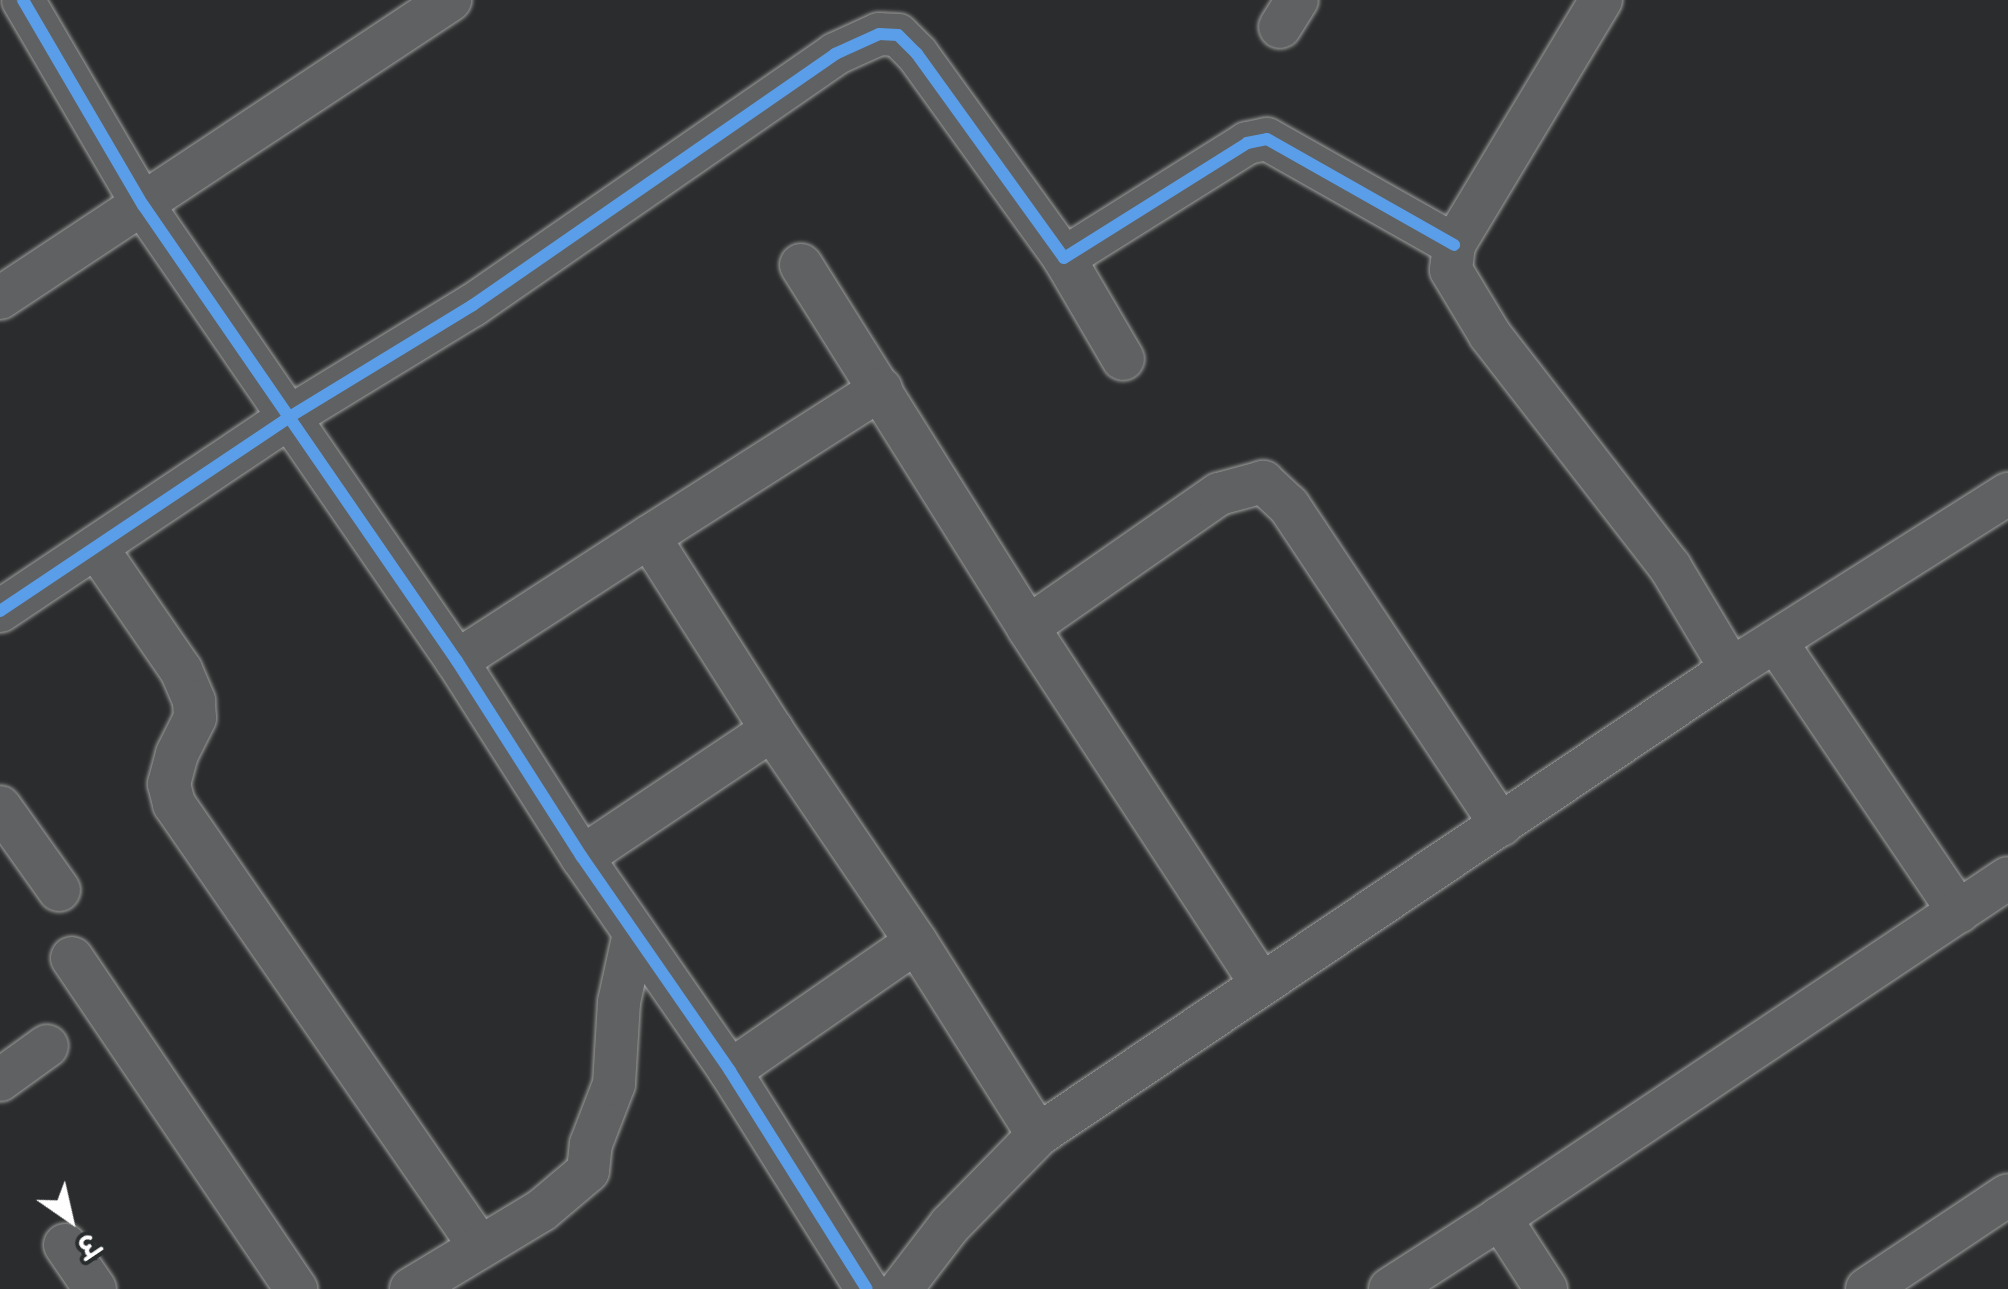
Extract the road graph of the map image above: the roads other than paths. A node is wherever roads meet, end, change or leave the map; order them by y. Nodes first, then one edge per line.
1 (24, 0) edge
2 (450, 0) edge
3 (1602, 0) edge
4 (143, 205) junction
5 (1454, 245) junction
6 (1064, 258) junction
7 (800, 265) dead end
8 (0, 298) edge
9 (1123, 360) dead end
10 (881, 388) junction
11 (290, 416) junction
12 (2008, 494) edge
13 (649, 537) junction
14 (96, 547) junction
15 (0, 611) edge
16 (1028, 626) junction
17 (1776, 642) junction
18 (457, 661) junction
19 (1732, 670) junction
20 (772, 730) junction
21 (0, 807) edge
22 (1501, 825) junction
23 (582, 856) junction
24 (2008, 878) edge
25 (60, 890) dead end
26 (1959, 912) junction
27 (634, 933) junction
28 (916, 942) junction
29 (72, 958) dead end
30 (1260, 982) junction
31 (47, 1046) dead end
32 (730, 1072) junction
33 (0, 1080) edge
34 (1038, 1135) junction
35 (2008, 1195) edge
36 (1500, 1218) junction
37 (65, 1245) dead end
38 (480, 1247) junction
39 (94, 1289) edge
40 (296, 1289) edge
41 (411, 1289) edge
42 (867, 1289) edge
43 (901, 1289) edge
44 (1390, 1289) edge
45 (1546, 1289) edge
46 (1867, 1289) edge

1 - 4 street
2 - 4 street
3 - 5 street
4 - 8 street
4 - 11 street
5 - 6 street
5 - 19 street
6 - 9 street
6 - 11 street
7 - 10 street
10 - 13 street
10 - 16 street
11 - 14 street
11 - 18 street
12 - 17 street
13 - 18 street
13 - 20 street
14 - 15 street
14 - 38 street
16 - 22 street
16 - 30 street
17 - 19 street
17 - 26 street
18 - 23 street
19 - 22 street
20 - 23 street
20 - 28 street
21 - 25 street
22 - 30 street
23 - 27 street
24 - 26 street
26 - 36 street
27 - 32 street
27 - 38 street
28 - 32 street
28 - 34 street
29 - 40 street
30 - 34 street
31 - 33 street
32 - 42 street
34 - 43 street
35 - 46 street
36 - 44 street
36 - 45 street
37 - 39 street
38 - 41 street

